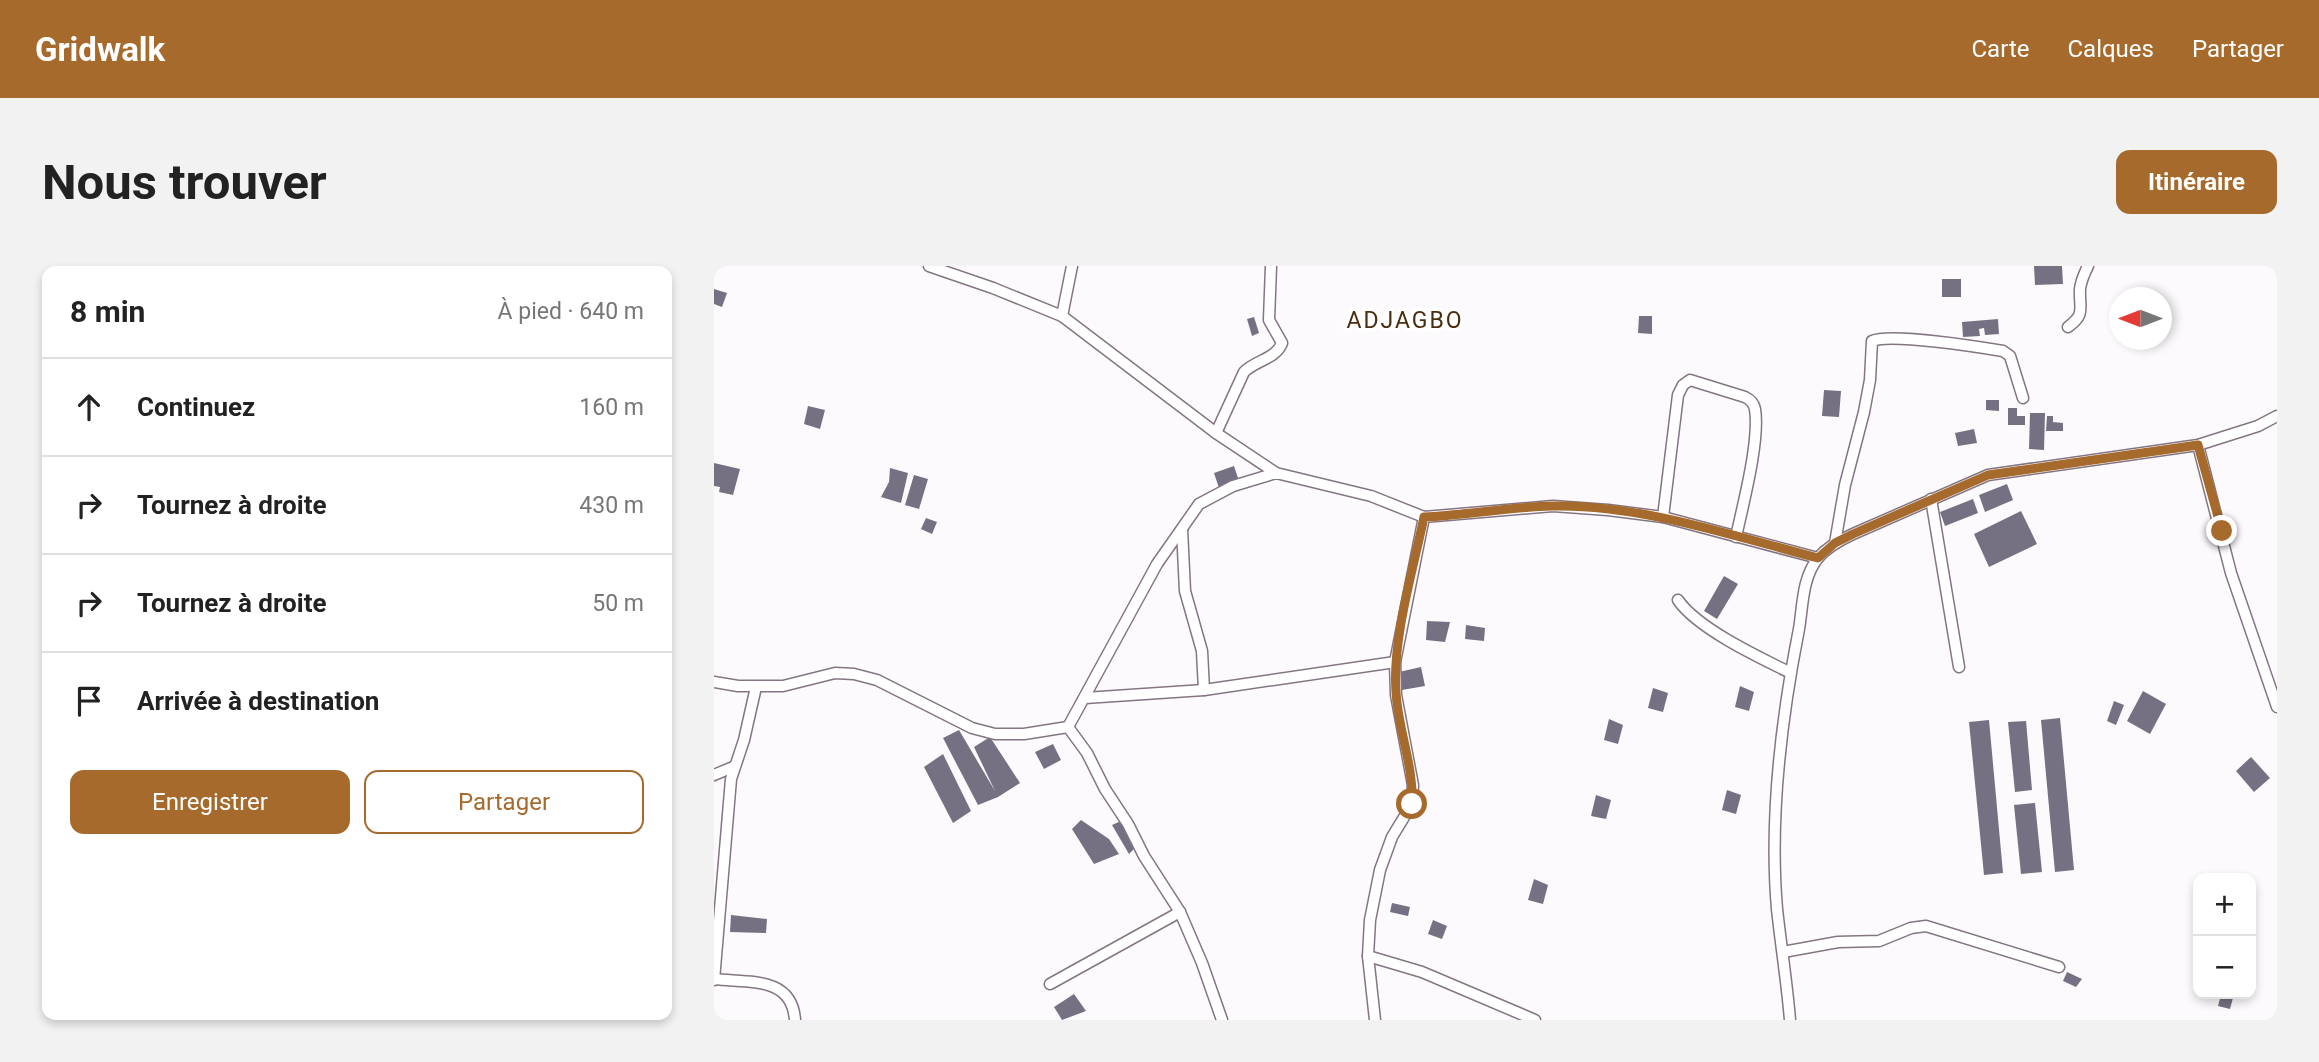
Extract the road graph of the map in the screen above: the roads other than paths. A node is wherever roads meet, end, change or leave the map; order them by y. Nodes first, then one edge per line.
1 (929, 266) edge
2 (1072, 266) edge
3 (1271, 266) edge
4 (2088, 266) edge
5 (1062, 316) junction
6 (2068, 327) dead end
7 (2023, 398) dead end
8 (2277, 416) edge
9 (1216, 433) junction
10 (2198, 445) junction
11 (1276, 473) junction
12 (1931, 499) junction
13 (1424, 517) junction
14 (1663, 517) junction
15 (1182, 528) junction
16 (1737, 537) junction
17 (1835, 543) junction
18 (1818, 558) junction
19 (1678, 600) dead end
20 (1395, 662) junction
21 (1959, 667) dead end
22 (1789, 672) junction
23 (714, 682) edge
24 (755, 687) junction
25 (1204, 690) junction
26 (1085, 698) junction
27 (2277, 707) edge
28 (1068, 727) junction
29 (733, 767) junction
30 (714, 775) edge
31 (1180, 912) junction
32 (1783, 952) junction
33 (1368, 956) junction
34 (2059, 967) dead end
35 (714, 979) edge
36 (1050, 984) dead end
37 (794, 1020) edge
38 (1222, 1020) edge
39 (1375, 1020) edge
40 (1535, 1020) edge
41 (1790, 1020) edge

1 - 5 street
2 - 5 street
3 - 9 street
4 - 6 street
5 - 9 street
7 - 17 street
8 - 10 street
9 - 11 street
10 - 12 street
10 - 27 street
11 - 13 street
11 - 15 street
12 - 17 street
12 - 21 street
13 - 14 street
13 - 20 street
14 - 16 street
14 - 16 street
15 - 25 street
15 - 26 street
16 - 18 street
17 - 18 street
18 - 22 street
19 - 22 street
20 - 25 street
20 - 33 street
22 - 32 street
23 - 24 street
24 - 28 street
24 - 29 street
25 - 26 street
26 - 28 street
28 - 31 street
29 - 30 street
29 - 35 street
31 - 36 street
31 - 38 street
32 - 34 street
32 - 41 street
33 - 39 street
33 - 40 street
35 - 37 street

